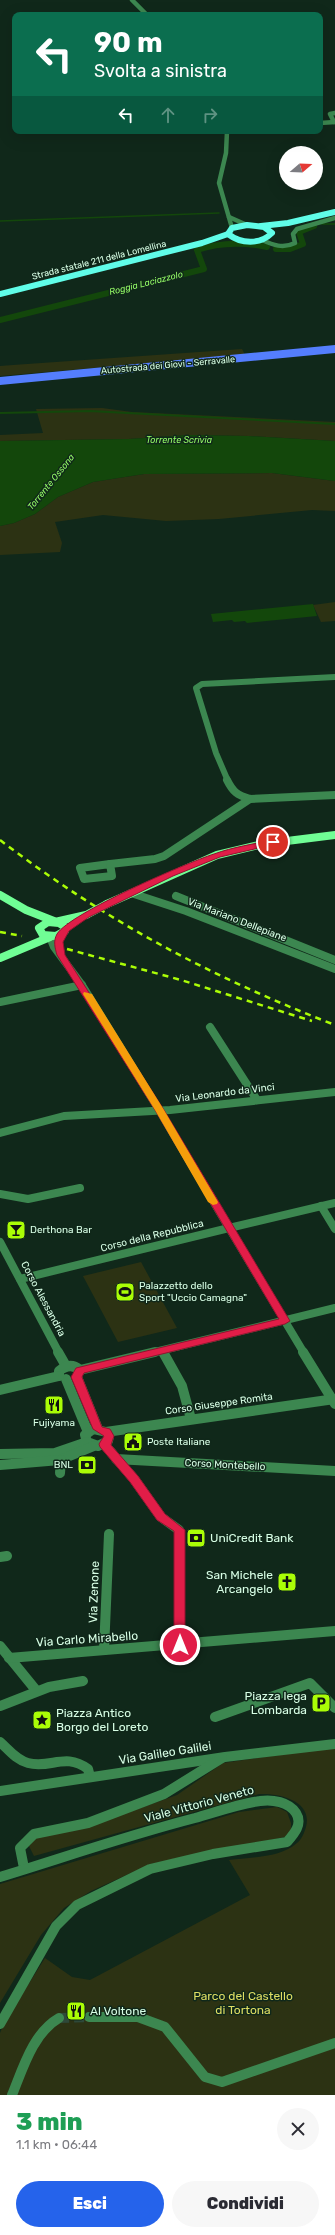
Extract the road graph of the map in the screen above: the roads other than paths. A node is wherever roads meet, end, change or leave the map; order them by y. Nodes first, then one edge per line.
1 (132, 0) edge
2 (144, 12) edge
3 (335, 113) edge
4 (323, 122) edge
5 (334, 122) edge
6 (227, 134) edge
7 (335, 212) edge
8 (229, 217) junction
9 (335, 218) edge
10 (298, 221) junction
11 (247, 225) junction
12 (259, 226) junction
13 (230, 231) junction
14 (272, 233) junction
15 (239, 240) junction
16 (262, 240) junction
17 (202, 243) junction
18 (0, 294) edge
19 (335, 349) edge
20 (335, 354) edge
21 (0, 381) edge
22 (0, 386) edge
23 (335, 677) edge
24 (335, 795) edge
25 (250, 799) junction
26 (335, 835) edge
27 (110, 864) dead end
28 (131, 893) junction
29 (0, 895) edge
30 (176, 896) dead end
31 (26, 910) junction
32 (87, 914) junction
33 (54, 922) junction
34 (39, 928) junction
35 (63, 932) junction
36 (50, 937) junction
37 (20, 949) junction
38 (61, 955) junction
39 (0, 958) edge
40 (335, 960) edge
41 (335, 969) edge
42 (82, 985) junction
43 (0, 1002) edge
44 (210, 1027) dead end
45 (335, 1092) edge
46 (256, 1100) junction
47 (160, 1110) junction
48 (0, 1133) edge
49 (80, 1188) dead end
50 (0, 1194) edge
51 (335, 1203) edge
52 (321, 1206) junction
53 (229, 1228) junction
54 (335, 1229) edge
55 (0, 1242) edge
56 (20, 1279) junction
57 (335, 1308) edge
58 (285, 1321) junction
59 (163, 1351) junction
60 (66, 1366) junction
61 (78, 1374) junction
62 (63, 1378) junction
63 (0, 1390) edge
64 (334, 1401) edge
65 (191, 1419) junction
66 (102, 1430) junction
67 (88, 1432) junction
68 (90, 1444) junction
69 (104, 1444) junction
70 (0, 1454) edge
71 (116, 1459) junction
72 (61, 1460) junction
73 (0, 1465) edge
74 (335, 1471) edge
75 (60, 1473) dead end
76 (109, 1534) dead end
77 (335, 1631) edge
78 (180, 1645) junction
79 (0, 1646) edge
80 (104, 1650) junction
81 (9, 1658) junction
82 (83, 1681) dead end
83 (35, 1689) junction
84 (0, 1706) edge
85 (335, 1708) edge
86 (215, 1716) dead end
87 (0, 1742) edge
88 (335, 1744) edge
89 (225, 1757) junction
90 (90, 1778) junction
91 (0, 1791) edge
92 (24, 1868) junction
93 (0, 1877) edge
94 (59, 2018) tunnel mouth
95 (89, 2018) tunnel mouth
96 (0, 2024) edge
97 (335, 2043) edge
98 (12, 2095) edge

1 - 2 street
3 - 5 street
4 - 5 street
6 - 8 street
7 - 10 main road, Strada statale 211 della Lomellina
8 - 11 street
8 - 13 street
9 - 16 street
10 - 12 main road, Strada statale 211 della Lomellina
10 - 14 main road, Strada statale 211 della Lomellina
11 - 12 main road, Strada statale 211 della Lomellina
11 - 13 main road, Strada statale 211 della Lomellina
12 - 14 main road, Strada statale 211 della Lomellina
13 - 15 main road, Strada statale 211 della Lomellina
13 - 17 main road, Strada statale 211 della Lomellina
14 - 16 main road, Strada statale 211 della Lomellina
15 - 16 main road, Strada statale 211 della Lomellina
15 - 17 main road, Strada statale 211 della Lomellina
17 - 18 main road, Strada statale 211 della Lomellina
19 - 21 highway, Autostrada dei Giovi - Serravalle
20 - 22 highway, Autostrada dei Giovi - Serravalle
23 - 25 street
24 - 25 street
25 - 27 street
26 - 28 main road
28 - 32 main road, bridge
28 - 41 street, Via Mariano Dellepiane
29 - 31 main road
30 - 40 street
31 - 33 main road
31 - 34 main road
32 - 33 main road
32 - 35 main road
33 - 34 main road
33 - 35 main road
34 - 36 main road
34 - 37 main road
35 - 36 main road
35 - 38 street
36 - 37 main road
36 - 38 street
37 - 39 main road
38 - 42 street
42 - 43 street
42 - 47 street
44 - 46 street
45 - 46 street, Via Leonardo da Vinci
46 - 47 street, Via Leonardo da Vinci
47 - 48 street, Via Leonardo da Vinci
47 - 53 street
49 - 50 street
51 - 52 street, Corso della Repubblica
52 - 53 street, Corso della Repubblica
52 - 54 street
53 - 56 street, Corso della Repubblica
53 - 58 street
55 - 56 street, Corso Alessandria
56 - 60 street, Corso Alessandria
57 - 58 street
58 - 59 street
58 - 64 street
59 - 61 street
59 - 65 street
60 - 61 street
60 - 62 street
61 - 62 street
61 - 66 street
62 - 63 street
62 - 67 street
64 - 65 street, Corso Giuseppe Romita
65 - 66 street, Corso Giuseppe Romita
66 - 67 street, Corso Giuseppe Romita
66 - 69 street
67 - 68 street
68 - 69 street
68 - 70 street
68 - 72 street
69 - 71 street
71 - 74 street, Corso Montebello
71 - 78 street
72 - 73 street
72 - 75 street
76 - 80 street, Via Zenone
77 - 78 street, Via Carlo Mirabello
78 - 80 street, Via Carlo Mirabello
79 - 81 street
80 - 81 street, Via Carlo Mirabello
81 - 83 street
82 - 83 street
83 - 84 street
85 - 86 street
87 - 90 street
88 - 89 street, Via Galileo Galilei
89 - 90 street, Via Galileo Galilei
89 - 92 street
90 - 91 street, Via Galileo Galilei
92 - 93 street, Viale Vittorio Veneto
92 - 96 street, Viale Vittorio Veneto
94 - 98 street
95 - 97 street

